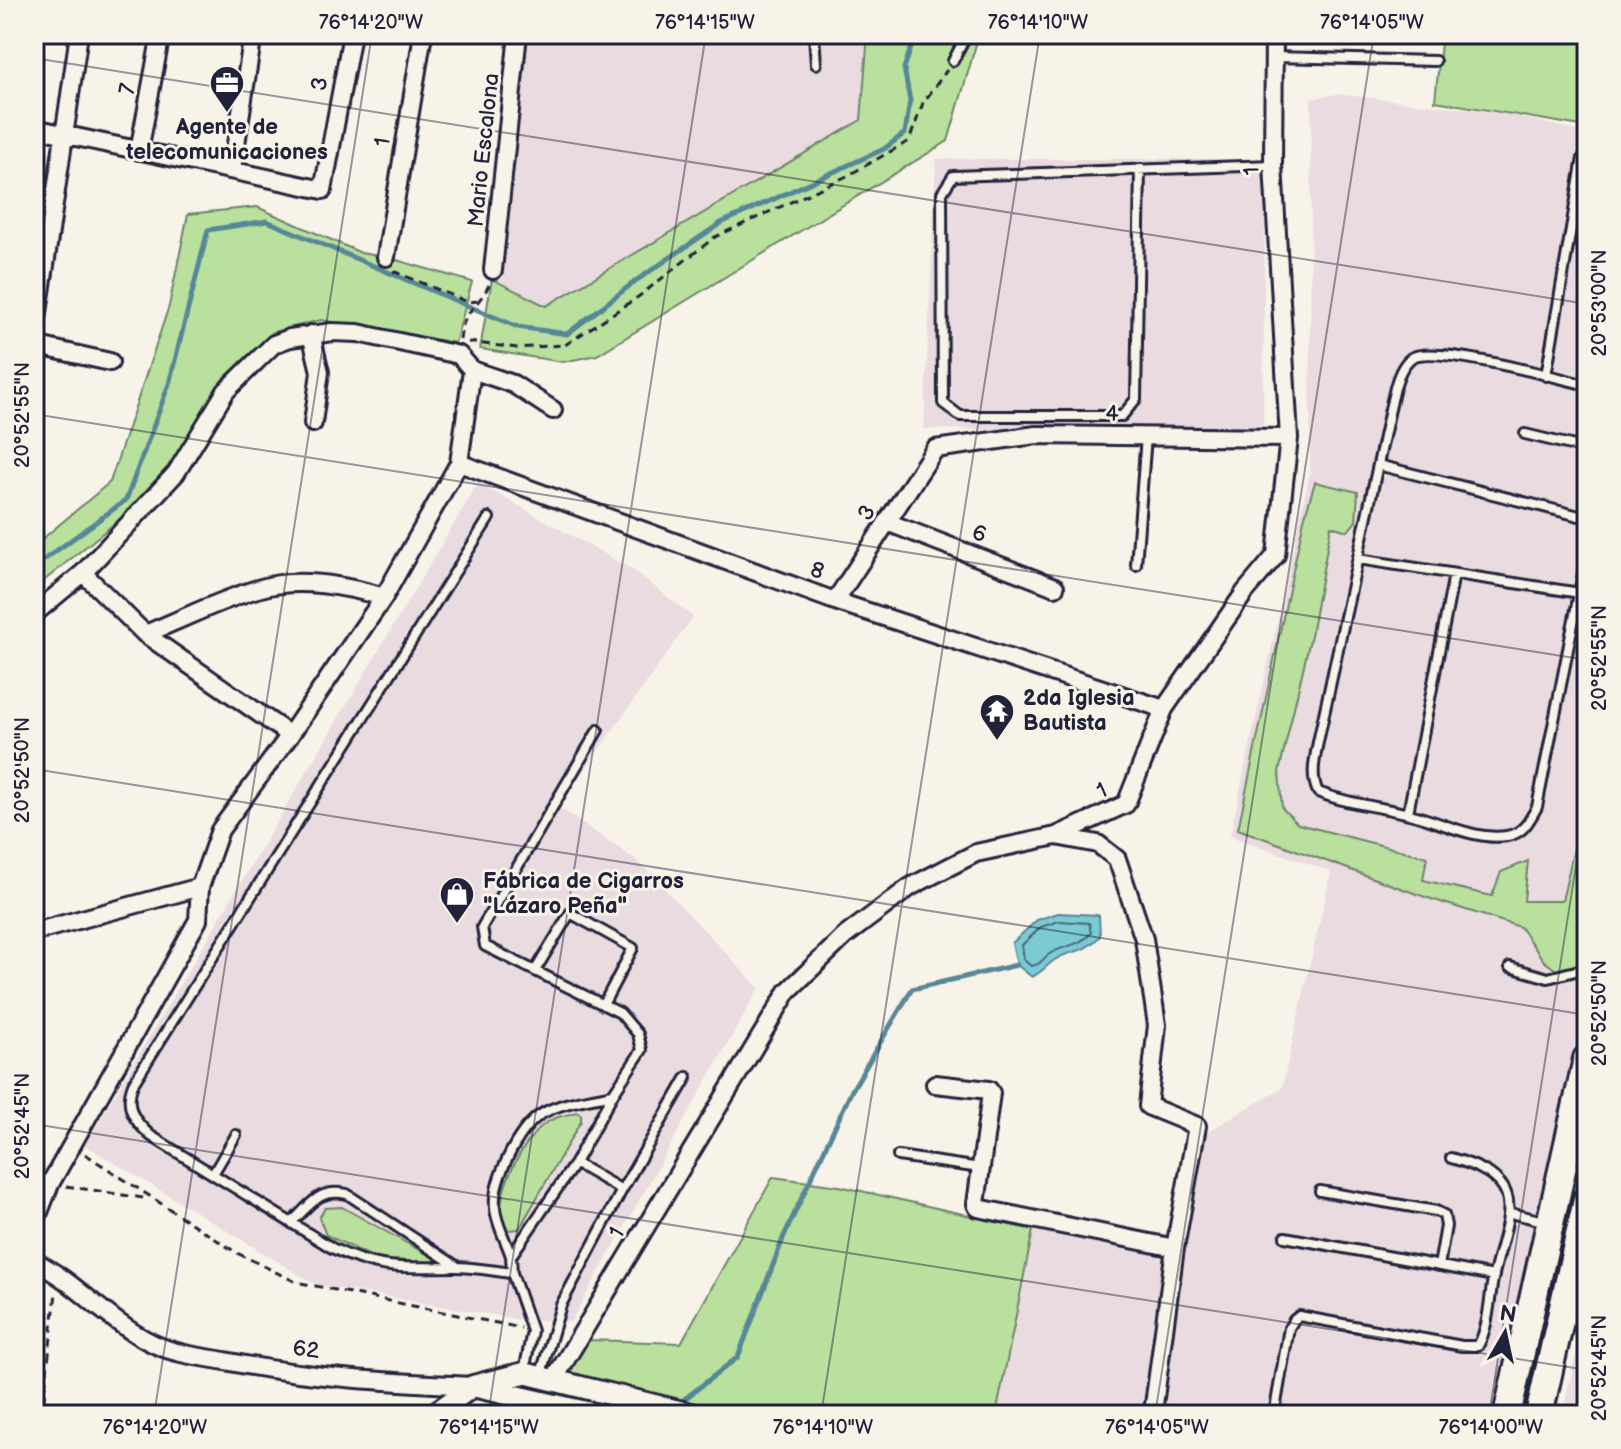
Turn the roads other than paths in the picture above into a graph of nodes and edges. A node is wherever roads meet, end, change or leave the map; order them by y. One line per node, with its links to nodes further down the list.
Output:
1 (79, 34): 15 (street)
2 (161, 34): 16 (street, 7)
3 (253, 34): 20 (street)
4 (352, 34): 20 (street, 3)
5 (423, 34): 22 (street, 1)
6 (518, 34): 23 (street, Mario Escalona)
7 (814, 34): 13 (lane)
8 (967, 34): 11 (lane)
9 (1275, 35): 10 (street, 1)
10 (1274, 57): 12 (lane); 18 (street, 1)
11 (953, 61)
12 (1435, 61)
13 (816, 64)
14 (34, 128): 15 (street)
15 (66, 136): 16 (street); 21 (street)
16 (139, 151): 20 (street)
17 (1583, 158): 28 (lane)
18 (1273, 165): 19 (lane); 34 (street, 1)
19 (1140, 169): 19 (lane)
20 (232, 170)
21 (40, 248): 25 (street)
22 (386, 257)
23 (493, 270)
24 (311, 334): 27 (street); 31 (street); 45 (street)
25 (34, 342): 26 (street)
26 (110, 362)
27 (472, 370): 30 (street); 37 (street)
28 (1546, 376): 29 (lane); 38 (lane)
29 (1587, 385)
30 (553, 410)
31 (313, 423)
32 (1525, 434): 36 (lane)
33 (1146, 436): 34 (street, 4); 35 (street, 4); 44 (lane)
34 (1289, 438): 53 (street, 1)
35 (935, 449): 41 (street, 3)
36 (1587, 449)
37 (459, 463): 49 (street); 50 (street, 8)
38 (1378, 465): 40 (lane); 43 (lane)
39 (489, 518): 73 (lane)
40 (1587, 518)
41 (887, 522): 47 (street, 6); 50 (street, 3)
42 (1587, 553): 48 (lane)
43 (1358, 559): 46 (lane); 56 (lane)
44 (1136, 565)
45 (83, 573): 51 (street); 52 (street)
46 (1454, 574): 48 (lane); 56 (lane)
47 (1055, 587)
48 (1580, 593): 56 (lane)
49 (384, 597): 52 (street); 55 (street)
50 (835, 601): 53 (street, 8)
51 (34, 614)
52 (145, 634): 55 (street)
53 (1164, 709): 57 (street, 1)
54 (598, 730): 62 (lane)
55 (290, 735): 58 (street)
56 (1408, 813)
57 (1056, 836): 82 (street); 89 (street, 1)
58 (200, 887): 59 (street); 80 (street)
59 (34, 932)
60 (1510, 967): 61 (lane)
61 (1587, 968)
62 (535, 971): 63 (lane); 63 (lane)
63 (603, 1005): 67 (lane)
64 (1587, 1059): 79 (highway)
65 (687, 1077): 74 (lane)
66 (935, 1084): 72 (street)
67 (613, 1094): 71 (lane); 83 (lane)
68 (236, 1135): 73 (lane)
69 (898, 1156): 72 (lane)
70 (1451, 1158): 77 (lane)
71 (575, 1163): 74 (lane); 83 (lane)
72 (981, 1169): 82 (street)
73 (213, 1174): 78 (lane)
74 (622, 1190): 89 (lane)
75 (1320, 1191): 85 (lane)
76 (1587, 1200): 97 (highway)
77 (1510, 1213): 79 (lane); 88 (lane)
78 (292, 1222): 86 (lane); 86 (lane)
79 (1550, 1222): 96 (highway)
80 (34, 1225)
81 (1285, 1237): 85 (lane)
82 (1175, 1248): 94 (street)
83 (511, 1256): 87 (lane)
84 (34, 1261): 90 (street, 62)
85 (1439, 1266): 88 (lane)
86 (459, 1267): 87 (lane)
87 (512, 1273): 89 (lane)
88 (1494, 1276): 95 (lane)
89 (539, 1377): 90 (street); 93 (street)
90 (473, 1386): 91 (street); 92 (street, 62)
91 (433, 1415)
92 (599, 1415)
93 (695, 1415)
94 (1150, 1415)
95 (1275, 1415)
96 (1507, 1415)
97 (1539, 1415)

